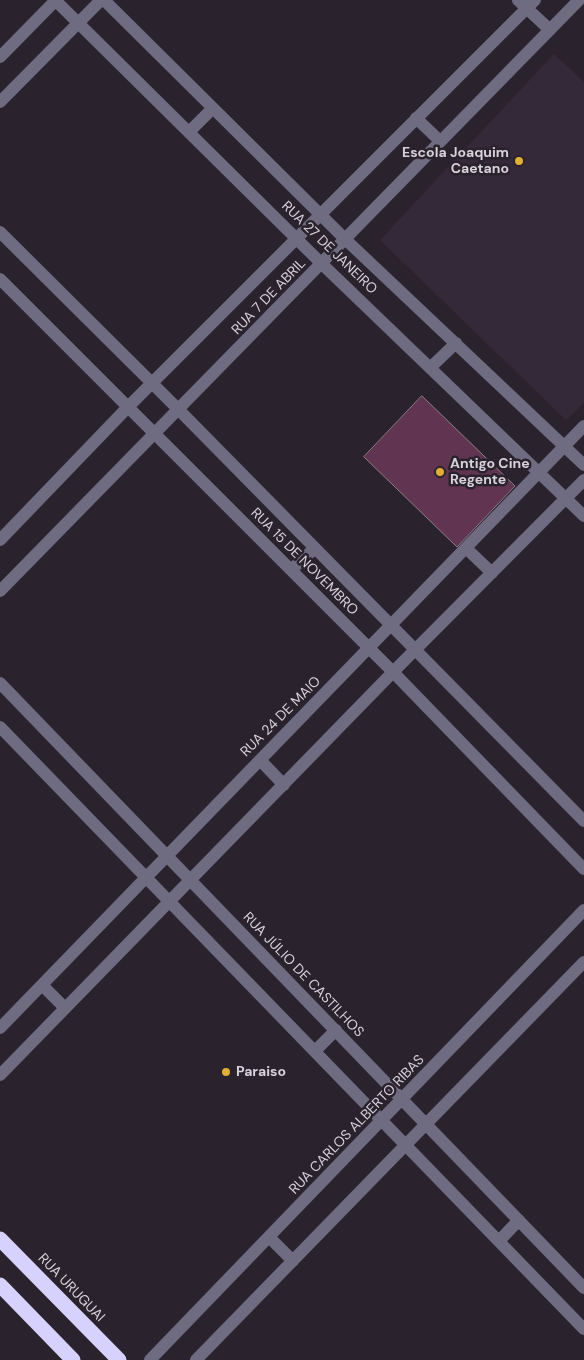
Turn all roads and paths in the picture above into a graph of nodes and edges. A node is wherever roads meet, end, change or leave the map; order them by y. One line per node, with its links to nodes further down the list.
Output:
1 (56, 0): 5 (street, RUA 27 DE JANEIRO); 7 (street)
2 (103, 0): 5 (street); 9 (street, RUA 27 DE JANEIRO)
3 (577, 0): 6 (street, RUA 7 DE ABRIL)
4 (526, 3): 6 (street); 10 (street, RUA 7 DE ABRIL)
5 (78, 23): 8 (street); 11 (street, RUA 27 DE JANEIRO)
6 (550, 30): 12 (street, RUA 7 DE ABRIL)
7 (0, 57)
8 (0, 102)
9 (213, 108): 11 (street); 13 (street, RUA 27 DE JANEIRO)
10 (416, 118): 12 (street); 13 (street, RUA 7 DE ABRIL)
11 (189, 132): 15 (street, RUA 27 DE JANEIRO)
12 (440, 141): 16 (street, RUA 7 DE ABRIL)
13 (320, 214): 15 (street, RUA 7 DE ABRIL); 16 (street, RUA 27 DE JANEIRO)
14 (0, 232): 21 (street, RUA 15 DE NOVEMBRO)
15 (297, 238): 17 (street, RUA 27 DE JANEIRO); 21 (street, RUA 7 DE ABRIL)
16 (344, 239): 17 (street, RUA 7 DE ABRIL); 19 (street, RUA 27 DE JANEIRO)
17 (322, 264): 20 (street, RUA 27 DE JANEIRO); 23 (street, RUA 7 DE ABRIL)
18 (0, 279): 22 (street, RUA 15 DE NOVEMBRO)
19 (456, 343): 20 (street); 26 (street, RUA 27 DE JANEIRO)
20 (431, 367): 28 (street, RUA 27 DE JANEIRO)
21 (152, 383): 22 (street, RUA 7 DE ABRIL); 23 (street, RUA 15 DE NOVEMBRO)
22 (128, 407): 25 (street, RUA 15 DE NOVEMBRO); 32 (street, RUA 7 DE ABRIL)
23 (179, 410): 25 (street, RUA 7 DE ABRIL); 33 (street, RUA 15 DE NOVEMBRO)
24 (584, 426): 26 (street, RUA 24 DE MAIO)
25 (155, 434): 35 (street, RUA 15 DE NOVEMBRO); 37 (street, RUA 7 DE ABRIL)
26 (565, 446): 27 (street, RUA 27 DE JANEIRO); 28 (street, RUA 24 DE MAIO)
27 (584, 465)
28 (541, 472): 30 (street, RUA 27 DE JANEIRO); 34 (street, RUA 24 DE MAIO)
29 (584, 480): 30 (street)
30 (567, 498): 31 (street, RUA 27 DE JANEIRO); 36 (street)
31 (584, 516)
32 (0, 540)
33 (315, 548): 35 (street); 38 (street, RUA 15 DE NOVEMBRO)
34 (467, 549): 36 (street); 38 (street, RUA 24 DE MAIO)
35 (291, 570): 39 (street, RUA 15 DE NOVEMBRO)
36 (492, 573): 40 (street)
37 (0, 591)
38 (392, 626): 39 (street, RUA 24 DE MAIO); 40 (street, RUA 15 DE NOVEMBRO)
39 (370, 649): 41 (street, RUA 15 DE NOVEMBRO); 44 (street, RUA 24 DE MAIO)
40 (415, 651): 41 (street); 46 (street, RUA 15 DE NOVEMBRO)
41 (393, 672): 45 (street); 48 (street, RUA 15 DE NOVEMBRO)
42 (0, 683): 47 (street, RUA JÚLIO DE CASTILHOS)
43 (0, 728): 49 (street)
44 (260, 760): 45 (street); 47 (street, RUA 24 DE MAIO)
45 (284, 785): 50 (street)
46 (584, 821)
47 (166, 856): 49 (street, RUA 24 DE MAIO); 50 (street, RUA JÚLIO DE CASTILHOS)
48 (584, 869)
49 (146, 877): 51 (street); 54 (street, RUA 24 DE MAIO)
50 (190, 881): 51 (street); 57 (street, RUA JÚLIO DE CASTILHOS)
51 (170, 902): 55 (street); 58 (street)
52 (584, 910): 60 (street, RUA CARLOS ALBERTO RIBAS)
53 (584, 962): 62 (street)
54 (42, 985): 55 (street); 56 (street, RUA 24 DE MAIO)
55 (65, 1008): 59 (street)
56 (0, 1028)
57 (336, 1030): 58 (street); 60 (street, RUA JÚLIO DE CASTILHOS)
58 (316, 1050): 61 (street)
59 (0, 1075)
60 (403, 1099): 61 (street, RUA CARLOS ALBERTO RIBAS); 62 (street, RUA JÚLIO DE CASTILHOS)
61 (382, 1120): 63 (street); 65 (street, RUA CARLOS ALBERTO RIBAS)
62 (427, 1124): 63 (street); 64 (street, RUA JÚLIO DE CASTILHOS)
63 (406, 1145): 67 (street); 68 (street)
64 (519, 1220): 67 (street); 70 (street, RUA JÚLIO DE CASTILHOS)
65 (269, 1237): 68 (street); 74 (street, RUA CARLOS ALBERTO RIBAS)
66 (0, 1238): 73 (highway, RUA URUGUAI)
67 (499, 1241): 71 (street)
68 (293, 1261): 75 (street)
69 (0, 1286): 72 (highway)
70 (584, 1288)
71 (584, 1329)
72 (73, 1360)
73 (119, 1360)
74 (150, 1360)
75 (196, 1360)

